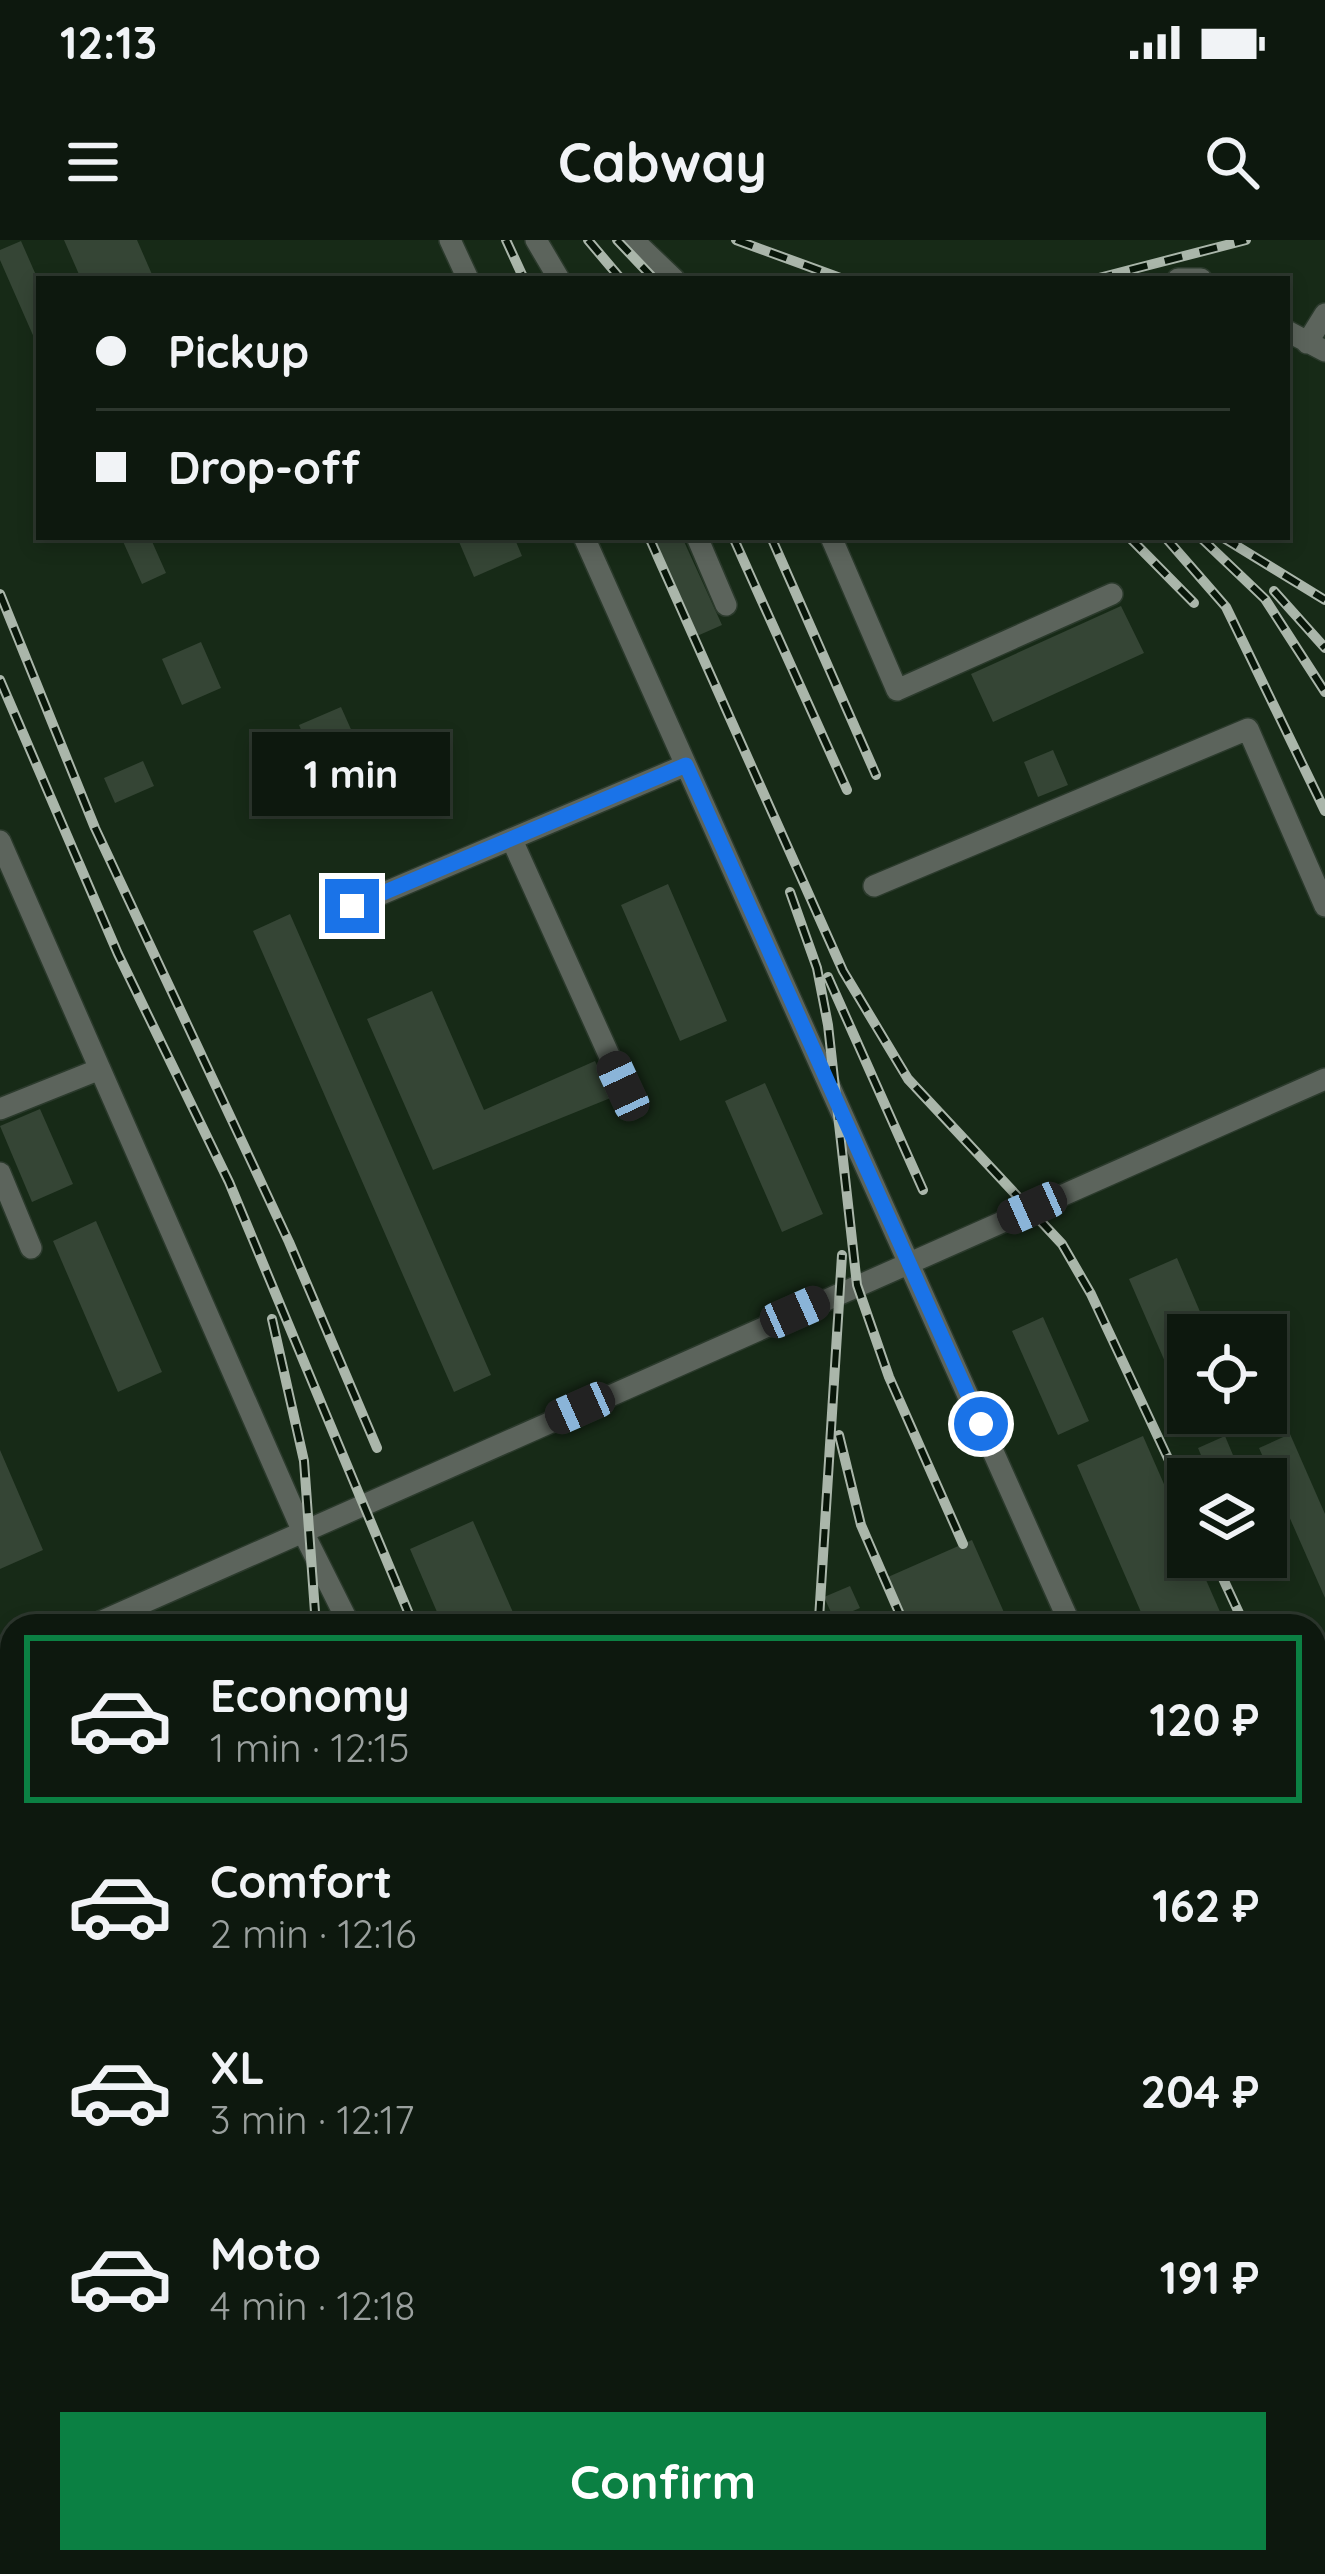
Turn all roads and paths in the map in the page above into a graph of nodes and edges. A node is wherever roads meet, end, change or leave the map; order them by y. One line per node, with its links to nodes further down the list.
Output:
1 (450, 240): 4 (lane)
2 (536, 240): 5 (lane)
3 (633, 240): 6 (lane)
4 (467, 276)
5 (557, 276)
6 (671, 276)
7 (1325, 314): 8 (lane)
8 (1306, 342)
9 (585, 540): 14 (lane)
10 (698, 540): 13 (lane)
11 (832, 540): 12 (lane)
12 (1112, 594)
13 (726, 605)
14 (686, 765): 15 (lane); 26 (lane)
15 (512, 840): 18 (lane); 22 (lane)
16 (0, 841): 20 (lane)
17 (874, 886): 19 (lane)
18 (352, 906)
19 (1325, 906)
20 (100, 1069): 23 (lane); 27 (lane)
21 (1325, 1079): 26 (lane)
22 (623, 1086)
23 (0, 1108)
24 (0, 1173): 25 (lane)
25 (31, 1247)
26 (909, 1262): 27 (lane); 30 (lane)
27 (303, 1532): 28 (lane); 29 (lane)
28 (119, 1614)
29 (344, 1614)
30 (1066, 1614)

